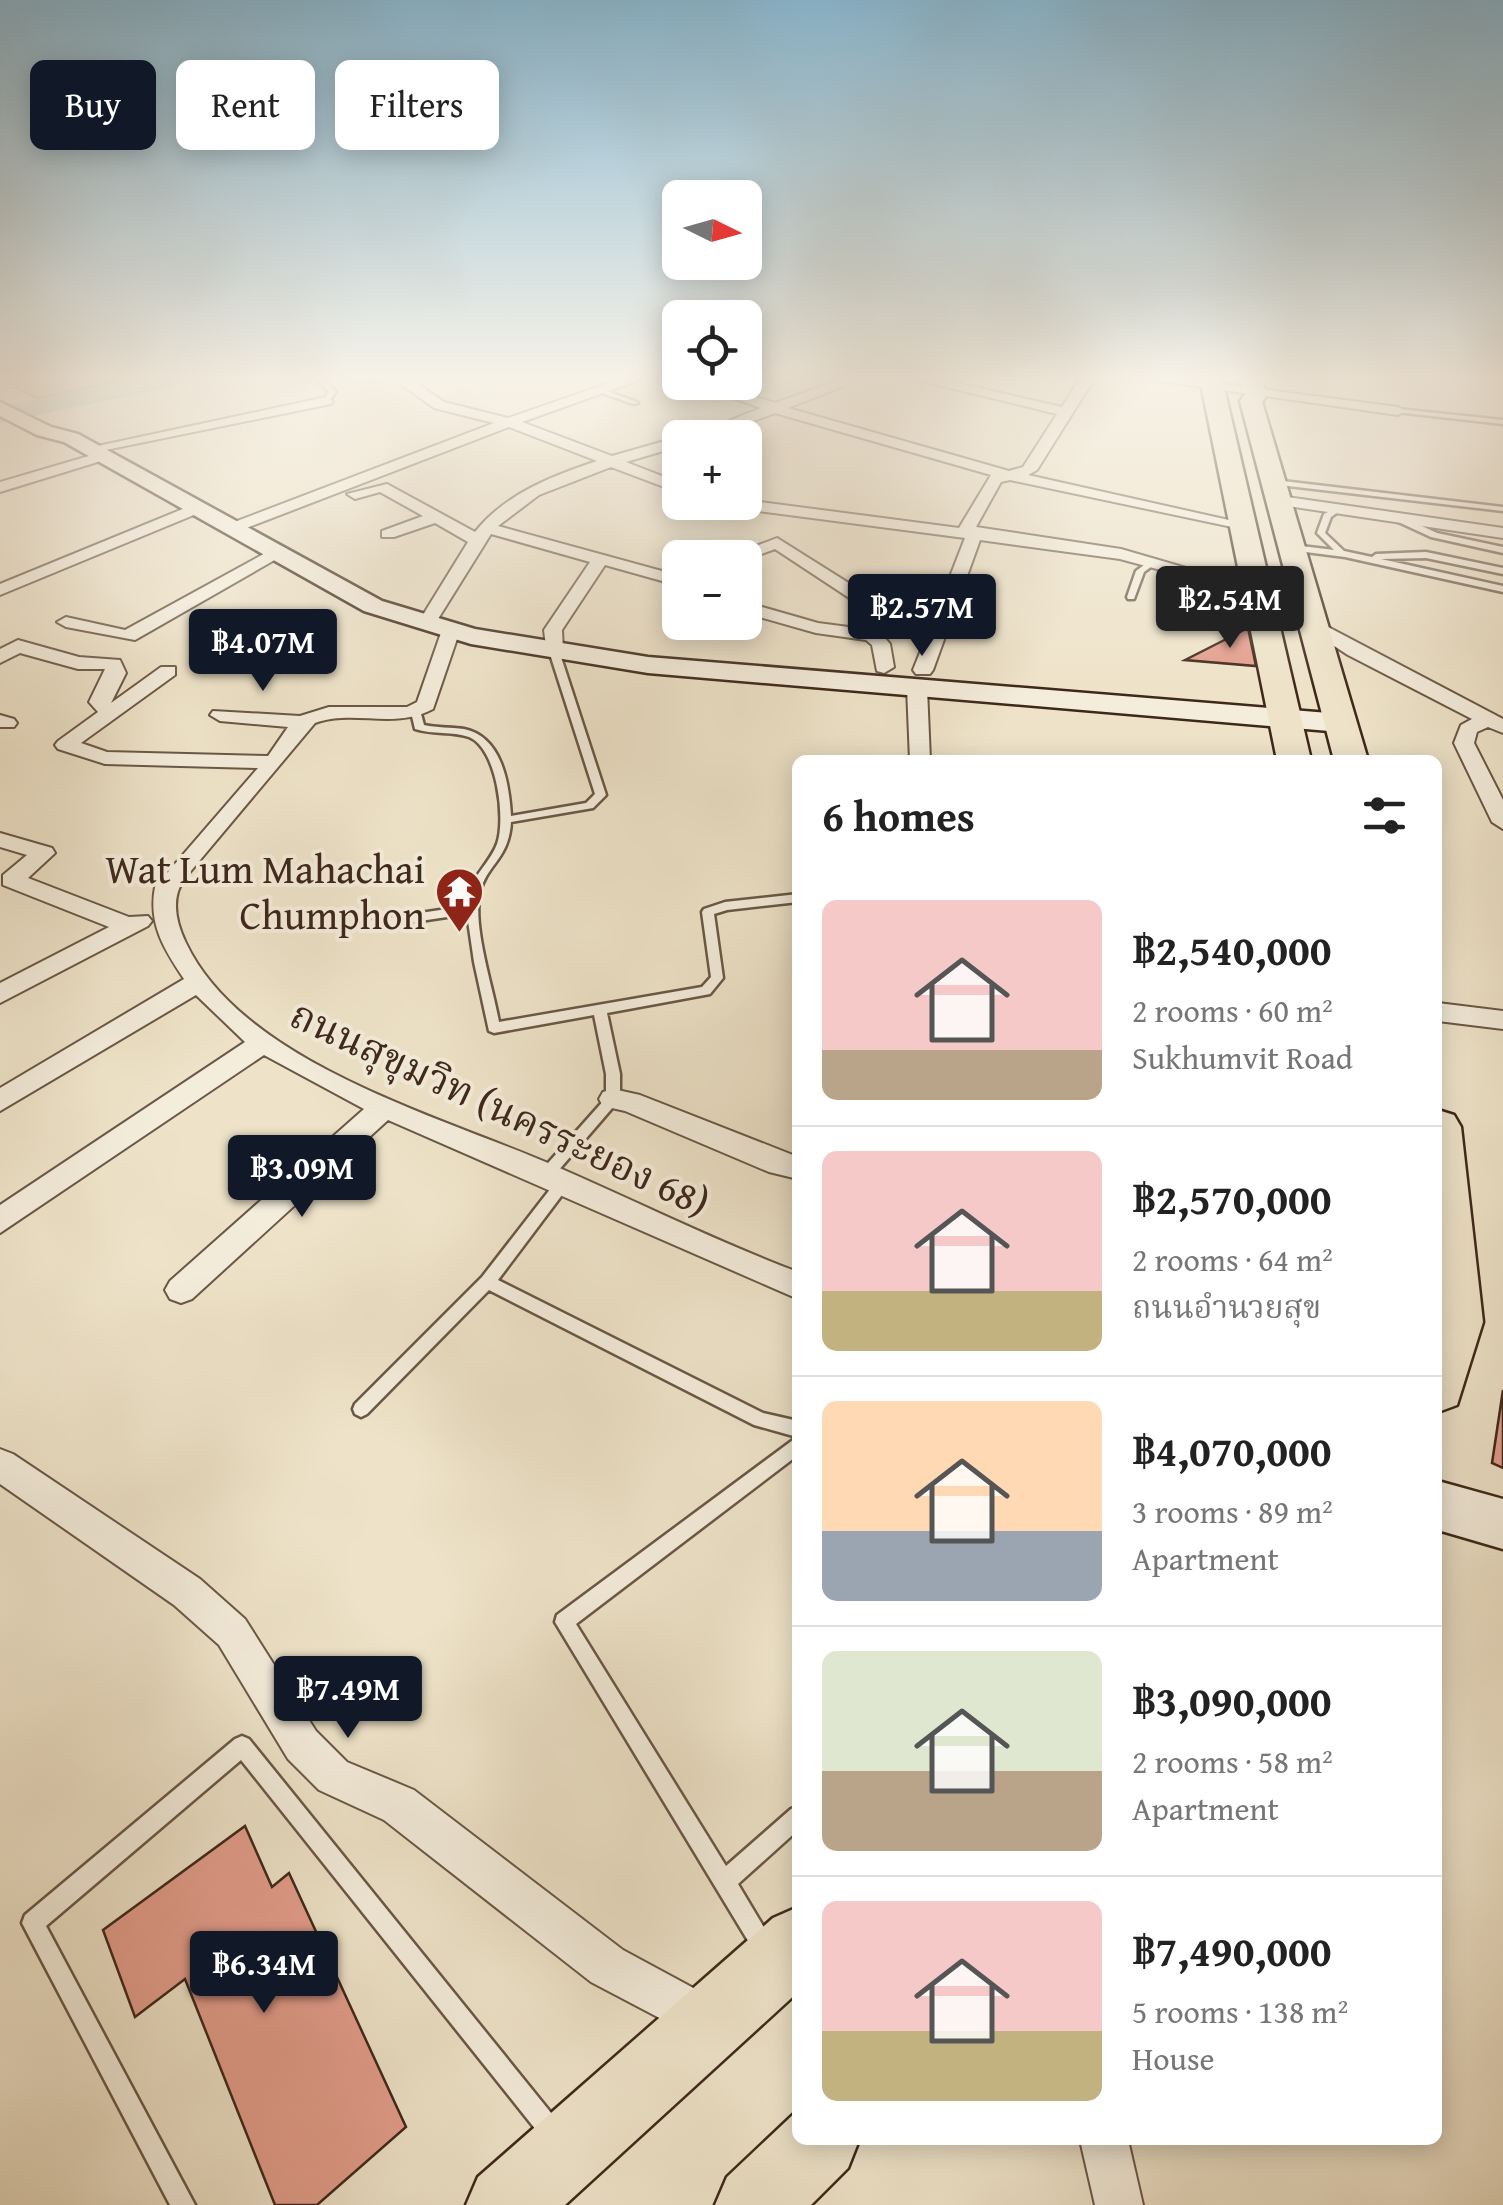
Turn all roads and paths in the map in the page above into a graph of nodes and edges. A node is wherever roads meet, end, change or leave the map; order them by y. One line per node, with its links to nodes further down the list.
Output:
1 (147, 482): 13 (street)
2 (353, 482): 8 (street)
3 (565, 482): 23 (street)
4 (994, 482): 24 (street)
5 (1042, 482): 19 (street)
6 (1234, 482): 10 (main road)
7 (1274, 482): 9 (main road)
8 (340, 487): 17 (street); 20 (street)
9 (1277, 492): 10 (main road); 12 (lane); 14 (street); 27 (main road)
10 (1238, 498): 19 (main road)
11 (762, 508): 15 (street)
12 (1503, 509)
13 (196, 510): 20 (street); 38 (street)
14 (1338, 510): 16 (street); 30 (lane)
15 (784, 512): 24 (street); 25 (street)
16 (1393, 516): 18 (street); 28 (lane)
17 (433, 518): 22 (street); 23 (street)
18 (1459, 526): 21 (street); 36 (lane)
19 (1245, 528): 39 (main road)
20 (230, 529): 29 (street)
21 (1503, 533)
22 (388, 534)
23 (484, 534): 31 (street); 45 (street)
24 (974, 536): 33 (street); 42 (street)
25 (777, 543): 26 (street); 42 (street)
26 (762, 548)
27 (1293, 548): 30 (lane); 44 (main road)
28 (1503, 550)
29 (278, 554): 43 (street); 45 (street)
30 (1344, 554): 32 (lane)
31 (602, 557): 35 (street); 46 (street)
32 (1366, 559): 34 (lane); 36 (lane)
33 (1155, 561): 39 (street); 40 (lane)
34 (1503, 570)
35 (662, 574)
36 (1436, 574): 37 (lane)
37 (1503, 589)
38 (0, 590)
39 (1256, 592): 51 (main road)
40 (1131, 597)
41 (762, 613): 48 (street)
42 (945, 617): 50 (street)
43 (66, 622)
44 (1311, 623): 54 (main road); 57 (street)
45 (439, 626): 46 (street); 53 (street)
46 (554, 651): 48 (street); 50 (street); 62 (lane)
47 (3, 652): 52 (street)
48 (884, 667): 50 (street)
49 (168, 672): 52 (street)
50 (920, 679): 51 (street); 58 (street)
51 (1281, 708): 54 (street); 59 (main road)
52 (109, 712): 61 (street)
53 (416, 712): 56 (street); 62 (lane)
54 (1338, 713): 60 (main road)
55 (220, 715): 56 (street)
56 (302, 722): 61 (street)
57 (1495, 723): 63 (street)
58 (920, 755)
59 (1293, 755)
60 (1349, 755)
61 (274, 762): 66 (street)
62 (506, 820): 67 (lane)
63 (1503, 822)
64 (0, 840): 68 (street)
65 (792, 899): 72 (lane)
66 (162, 909): 68 (street); 70 (street, ถนนสุขุมวิท (นครระยอง 68))
67 (472, 909): 69 (lane); 72 (lane)
68 (129, 926): 71 (street)
69 (360, 926)
70 (200, 980): 75 (street, ถนนสุขุมวิท (นครระยอง 68)); 77 (street)
71 (0, 994)
72 (600, 1011): 76 (lane)
73 (1442, 1012): 74 (street)
74 (1503, 1020)
75 (263, 1043): 78 (street, ถนนสุขุมวิท (นครระยอง 68)); 82 (street)
76 (613, 1099): 79 (street); 81 (lane)
77 (0, 1101)
78 (384, 1106): 81 (street, ถนนสุขุมวิท (นครระยอง 68)); 85 (street)
79 (792, 1167)
80 (1442, 1168): 86 (main road)
81 (555, 1179): 83 (lane); 84 (street, ถนนสุขุมวิท (นครระยอง 68))
82 (0, 1221)
83 (487, 1282): 87 (lane); 88 (lane)
84 (792, 1284)
85 (182, 1290)
86 (1442, 1374)
87 (361, 1409)
88 (792, 1428)
89 (792, 1449): 94 (lane)
90 (1, 1465): 96 (street)
91 (1442, 1507): 92 (street)
92 (1503, 1524)
93 (792, 1821): 94 (lane)
94 (724, 1882): 95 (lane)
95 (786, 1953): 96 (main road)
96 (708, 2021): 99 (main road)
97 (815, 2145): 102 (main road)
98 (1105, 2145): 103 (street)
99 (567, 2151): 100 (lane); 101 (main road)
100 (183, 2205)
101 (506, 2205)
102 (755, 2205)
103 (1119, 2205)

